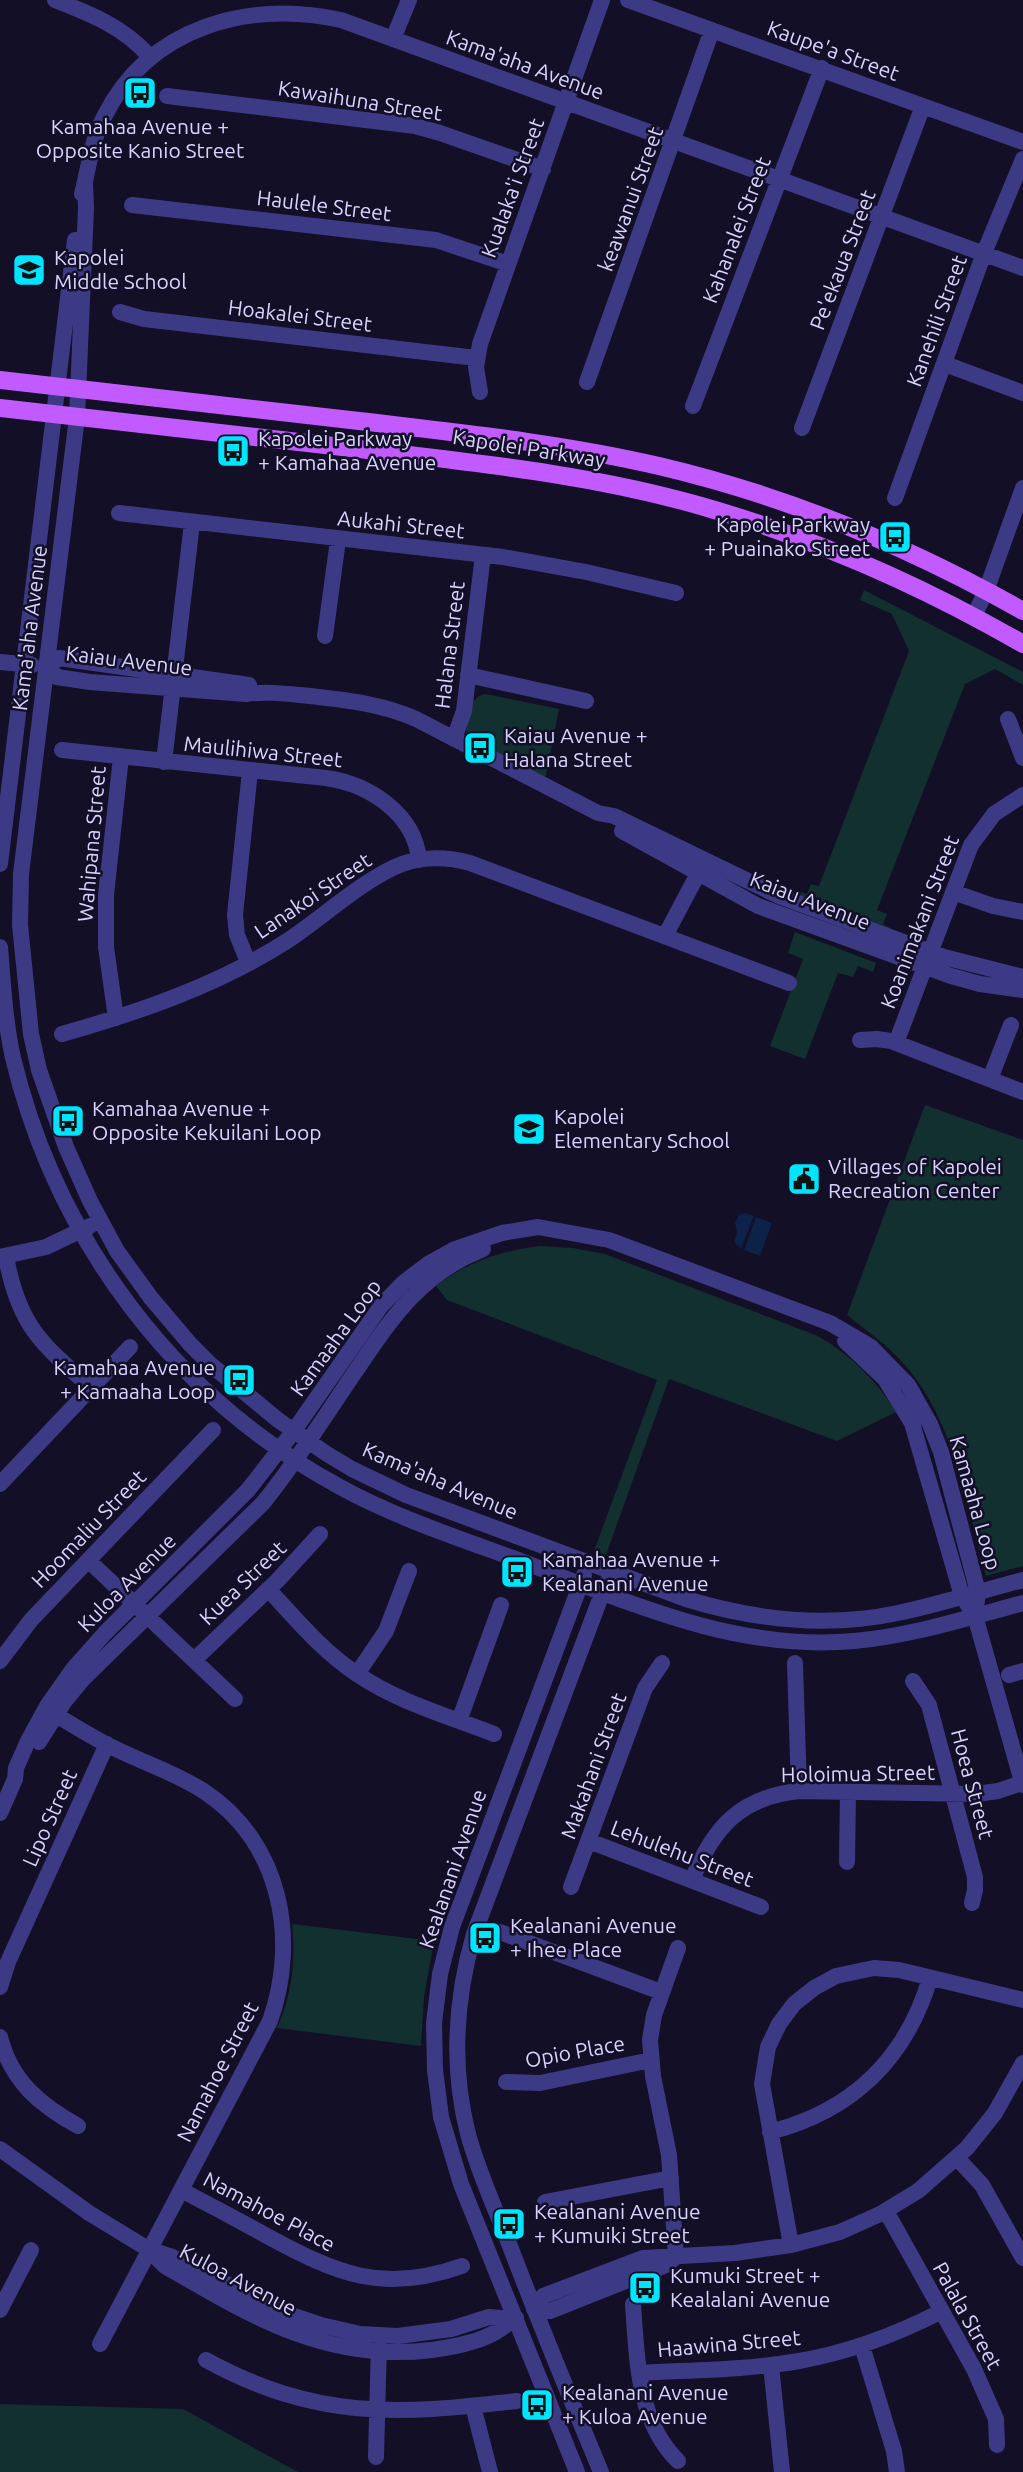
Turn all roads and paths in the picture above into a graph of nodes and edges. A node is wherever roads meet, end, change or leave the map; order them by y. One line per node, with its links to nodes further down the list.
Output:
1 (55, 0): 7 (street)
2 (409, 0): 6 (street)
3 (602, 0): 10 (street, Kualaka'i Street)
4 (628, 0): 5 (street, Kaupe'a Street)
5 (712, 30): 8 (street, Kaupe'a Street); 12 (street, keawanui Street)
6 (393, 39): 7 (street, Kama'aha Avenue); 10 (street, Kama'aha Avenue)
7 (150, 57): 17 (street, Kama'aha Avenue)
8 (822, 68): 11 (street, Kaupe'a Street); 16 (street, Kahanalei Street)
9 (167, 96): 15 (street, Kawaihuna Street)
10 (567, 102): 12 (street, Kama'aha Avenue); 15 (street, Kualaka'i Street)
11 (923, 106): 13 (street, Kaupe'a Street); 19 (street, Pe'ekaua Street)
12 (674, 141): 16 (street, Kama'aha Avenue); 27 (street, keawanui Street)
13 (1023, 142)
14 (1023, 159): 20 (street, Kanehili Street)
15 (542, 169): 21 (street, Kualaka'i Street)
16 (779, 179): 19 (street, Kama'aha Avenue); 32 (street, Kahanalei Street)
17 (85, 183): 28 (street, Kama'aha Avenue); 29 (street, Kama'aha Avenue)
18 (132, 205): 21 (street, Haulele Street)
19 (883, 217): 20 (street, Kama'aha Avenue); 36 (street, Pe'ekaua Street)
20 (984, 253): 22 (street, Kama'aha Avenue); 25 (street, Kanehili Street)
21 (508, 264): 24 (street, Kualaka'i Street)
22 (1023, 268)
23 (120, 312): 24 (street, Hoakalei Street)
24 (476, 358): 30 (street, Kualaka'i Street)
25 (944, 364): 31 (street); 38 (street, Kanehili Street)
26 (0, 380): 28 (main road, Kapolei Parkway)
27 (587, 382)
28 (58, 387): 29 (main road, Kapolei Parkway); 34 (street, Kama'aha Avenue)
29 (79, 389): 35 (street, Kama'aha Avenue); 43 (main road, Kapolei Parkway)
30 (480, 392)
31 (1023, 393)
32 (693, 406)
33 (0, 408): 34 (main road, Kapolei Parkway)
34 (55, 414): 35 (main road, Kapolei Parkway); 50 (street, Kama'aha Avenue)
35 (77, 417): 46 (main road, Kapolei Parkway); 51 (street, Kama'aha Avenue)
36 (802, 428)
37 (1023, 488): 43 (street)
38 (895, 498)
39 (119, 513): 40 (street, Aukahi Street)
40 (192, 523): 41 (street, Aukahi Street); 53 (street)
41 (338, 540): 42 (street, Aukahi Street); 47 (street)
42 (483, 555): 44 (street, Aukahi Street); 52 (street, Halana Street)
43 (986, 591): 45 (main road, Kapolei Parkway); 46 (street)
44 (676, 593)
45 (1023, 611)
46 (974, 616): 48 (main road, Kapolei Parkway)
47 (325, 636)
48 (1023, 644)
49 (0, 662): 50 (street, Kaiau Avenue)
50 (25, 664): 51 (street, Kaiau Avenue); 64 (street, Kama'aha Avenue)
51 (47, 667): 53 (street, Kaiau Avenue); 82 (street, Kama'aha Avenue)
52 (468, 675): 54 (street); 56 (street, Halana Street)
53 (174, 681): 56 (street, Kaiau Avenue); 60 (street)
54 (586, 701)
55 (1008, 719): 59 (street)
56 (454, 740): 65 (street, Kaiau Avenue)
57 (62, 750): 58 (street, Maulihiwa Street)
58 (121, 757): 60 (street, Maulihiwa Street); 75 (street, Wahipana Street)
59 (1023, 758)
60 (164, 762): 61 (street, Maulihiwa Street)
61 (250, 771): 63 (street, Maulihiwa Street); 71 (street)
62 (1023, 795): 66 (street, Koanimakani Street)
63 (419, 860): 68 (street, Lanakoi Street); 71 (street, Lanakoi Street)
64 (0, 864)
65 (701, 867): 68 (street); 70 (street, Kaiau Avenue)
66 (953, 892): 67 (street); 70 (street, Koanimakani Street)
67 (1023, 912)
68 (665, 936): 73 (street, Lanakoi Street)
69 (0, 947): 83 (street, Kama'aha Avenue)
70 (928, 960): 72 (street, Kaiau Avenue); 74 (street, Kaiau Avenue); 79 (street, Koanimakani Street)
71 (248, 962): 75 (street, Lanakoi Street)
72 (1023, 977)
73 (789, 983)
74 (1023, 990)
75 (116, 1018): 77 (street, Lanakoi Street)
76 (1011, 1025): 80 (street)
77 (62, 1034)
78 (860, 1040): 79 (street)
79 (896, 1043): 80 (street)
80 (990, 1079): 81 (street)
81 (1023, 1092)
82 (100, 1221): 83 (street); 88 (street, Kama'aha Avenue)
83 (80, 1232): 84 (street); 89 (street, Kama'aha Avenue)
84 (3, 1256): 86 (street)
85 (130, 1348): 86 (street)
86 (92, 1388): 91 (street)
87 (213, 1430): 93 (street, Hoomaliu Street)
88 (300, 1437): 89 (street, Kuloa Avenue); 90 (street, Kuloa Avenue); 94 (street, Kama'aha Avenue); 101 (street, Kamaaha Loop)
89 (280, 1450): 90 (street, Kama'aha Avenue); 103 (street, Kuloa Avenue)
90 (295, 1460): 98 (street, Kama'aha Avenue); 106 (street, Kuloa Avenue)
91 (0, 1484)
92 (320, 1534): 99 (street, Kuea Street)
93 (89, 1561): 103 (street); 108 (street, Hoomaliu Street)
94 (588, 1563): 96 (street, Kama'aha Avenue); 98 (street, Kealanani Avenue)
95 (409, 1571): 111 (street)
96 (610, 1571): 100 (street, Kealanani Avenue); 101 (street, Kama'aha Avenue)
97 (1023, 1580): 101 (street, Kama'aha Avenue)
98 (581, 1584): 100 (street, Kama'aha Avenue); 157 (street, Kealanani Avenue)
99 (268, 1589): 107 (street, Kuea Street); 111 (street)
100 (603, 1592): 105 (street, Kama'aha Avenue); 155 (street, Kealanani Avenue)
101 (970, 1594): 105 (street, Kamaaha Loop)
102 (1023, 1603): 105 (street, Kama'aha Avenue)
103 (135, 1604): 106 (street); 114 (street, Kuloa Avenue)
104 (501, 1605): 115 (street)
105 (975, 1616): 118 (street)
106 (149, 1617): 107 (street); 114 (street, Kuloa Avenue)
107 (194, 1660): 113 (street)
108 (0, 1661)
109 (662, 1663): 123 (street, Makahani Street)
110 (795, 1663): 119 (street)
111 (357, 1674): 115 (street)
112 (913, 1681): 121 (street, Hoea Street)
113 (236, 1699)
114 (51, 1711): 117 (street, Namahoe Street); 122 (street, Kuloa Avenue)
115 (459, 1721): 116 (street)
116 (494, 1734)
117 (107, 1744): 132 (street, Lipo Street); 144 (street, Namahoe Street)
118 (1023, 1784): 121 (street, Holoimua Street)
119 (799, 1791): 120 (street, Holoimua Street); 125 (street, Holoimua Street)
120 (848, 1792): 121 (street, Holoimua Street); 124 (street)
121 (953, 1793): 127 (street, Hoea Street)
122 (0, 1812)
123 (589, 1841): 125 (street, Lehulehu Street); 126 (street, Makahani Street)
124 (847, 1862)
125 (692, 1880): 128 (street, Lehulehu Street)
126 (571, 1887)
127 (972, 1903)
128 (761, 1907)
129 (500, 1932): 133 (street)
130 (678, 1948): 133 (street)
131 (930, 1978): 134 (street); 140 (street); 140 (street)
132 (0, 1987)
133 (661, 1992): 136 (street)
134 (1023, 2000)
135 (0, 2037): 139 (street)
136 (651, 2060): 138 (street, Opio Place); 143 (street)
137 (1023, 2063): 142 (street, Kuloa Avenue)
138 (506, 2082)
139 (78, 2126)
140 (770, 2132): 147 (street)
141 (1, 2151): 149 (street, Kuloa Avenue)
142 (957, 2158): 146 (street, Kuloa Avenue); 148 (street)
143 (671, 2178): 145 (street); 151 (street)
144 (181, 2190): 149 (street, Namahoe Street); 152 (street, Namahoe Place)
145 (545, 2202)
146 (886, 2211): 147 (street, Kuloa Avenue); 156 (street, Palala Street)
147 (791, 2245): 151 (street, Kuloa Avenue)
148 (1021, 2248)
149 (148, 2249): 158 (street, Namahoe Street); 159 (street, Kuloa Avenue)
150 (32, 2250): 154 (street)
151 (676, 2257): 155 (street, Kuloa Avenue)
152 (462, 2266)
153 (634, 2304): 163 (street)
154 (1, 2308)
155 (534, 2309): 157 (street, Kuloa Avenue); 172 (street, Kealanani Avenue)
156 (940, 2312): 160 (street, Haawina Street); 167 (street, Palala Street)
157 (514, 2319): 159 (street, Kuloa Avenue); 171 (street, Kealanani Avenue)
158 (100, 2344)
159 (379, 2344): 166 (street)
160 (862, 2346): 162 (street, Haawina Street); 174 (street)
161 (206, 2360): 166 (street)
162 (771, 2365): 163 (street, Haawina Street); 173 (street)
163 (639, 2373): 169 (street)
164 (517, 2401): 165 (street)
165 (472, 2406): 166 (street); 170 (street)
166 (377, 2410): 168 (street)
167 (997, 2445)
168 (376, 2457)
169 (678, 2462)
170 (490, 2472)
171 (577, 2472)
172 (601, 2472)
173 (782, 2472)
174 (897, 2472)

